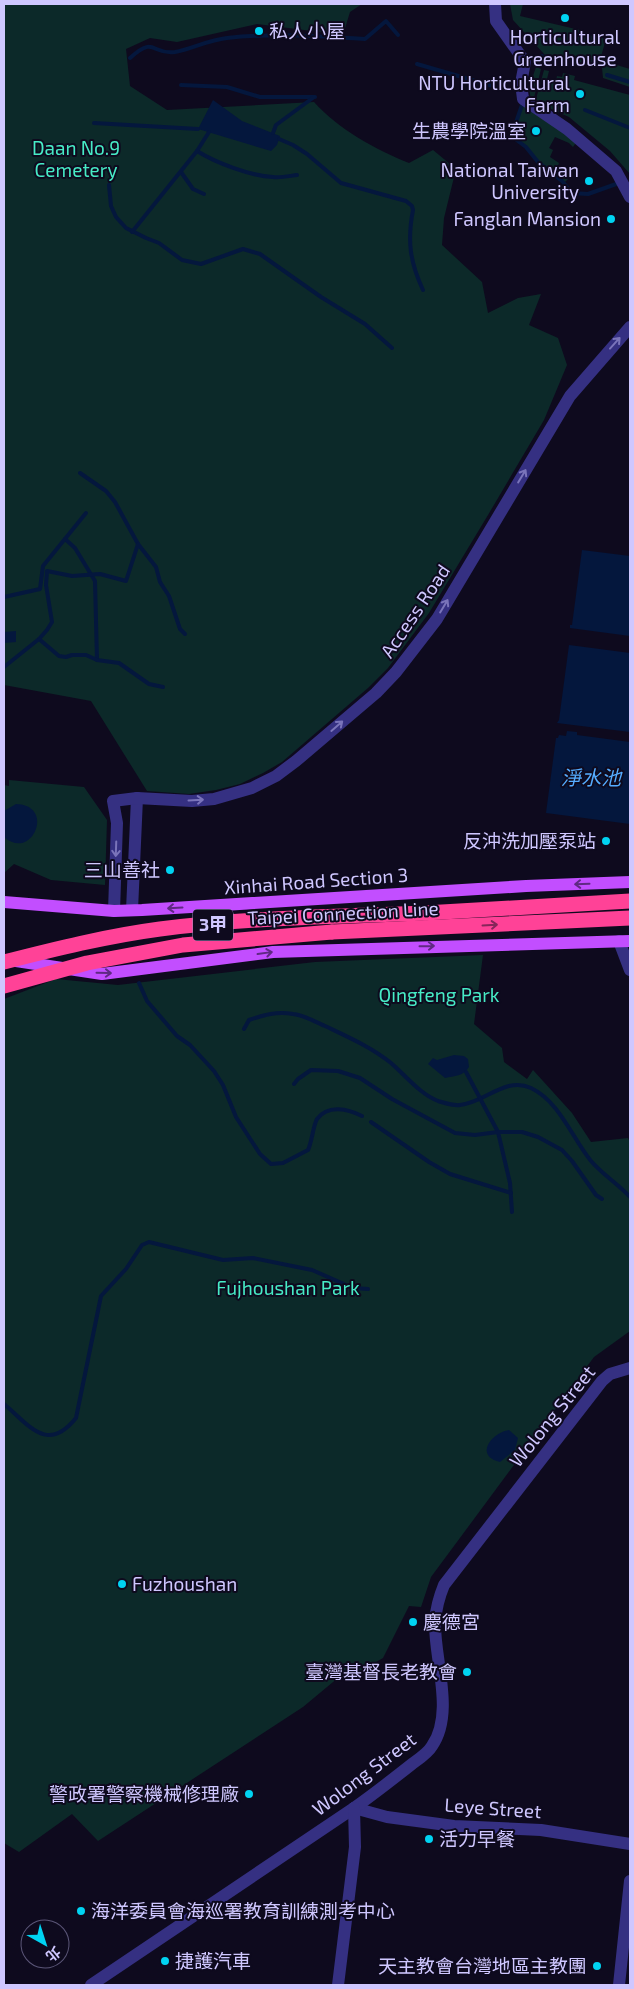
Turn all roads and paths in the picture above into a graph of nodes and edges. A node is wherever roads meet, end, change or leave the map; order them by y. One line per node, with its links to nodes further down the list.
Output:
1 (495, 4): 2 (street)
2 (630, 197)
3 (630, 327): 4 (street, Access Road, one-way to 3)
4 (137, 798): 8 (street); 9 (street, Access Road, one-way to 9)
5 (630, 882): 8 (main road, Xinhai Road Section 3, one-way to 8)
6 (630, 901): 12 (highway, Taipei Connection Line / 3甲, bridge)
7 (4, 902): 9 (main road, Xinhai Road Section 3)
8 (132, 910): 9 (main road, Xinhai Road Section 3)
9 (114, 911)
10 (630, 918): 14 (highway, Taipei Connection Line / 3甲, one-way to 10, bridge)
11 (625, 941): 12 (main road, one-way to 11); 13 (street)
12 (4, 960)
13 (630, 970)
14 (4, 986)
15 (630, 1368): 16 (street, Wolong Street)
16 (354, 1808): 17 (street, Leye Street); 19 (street, Wolong Street); 20 (street)
17 (630, 1844)
18 (630, 1881): 21 (street)
19 (91, 1985)
20 (338, 1985)
21 (619, 1985)

